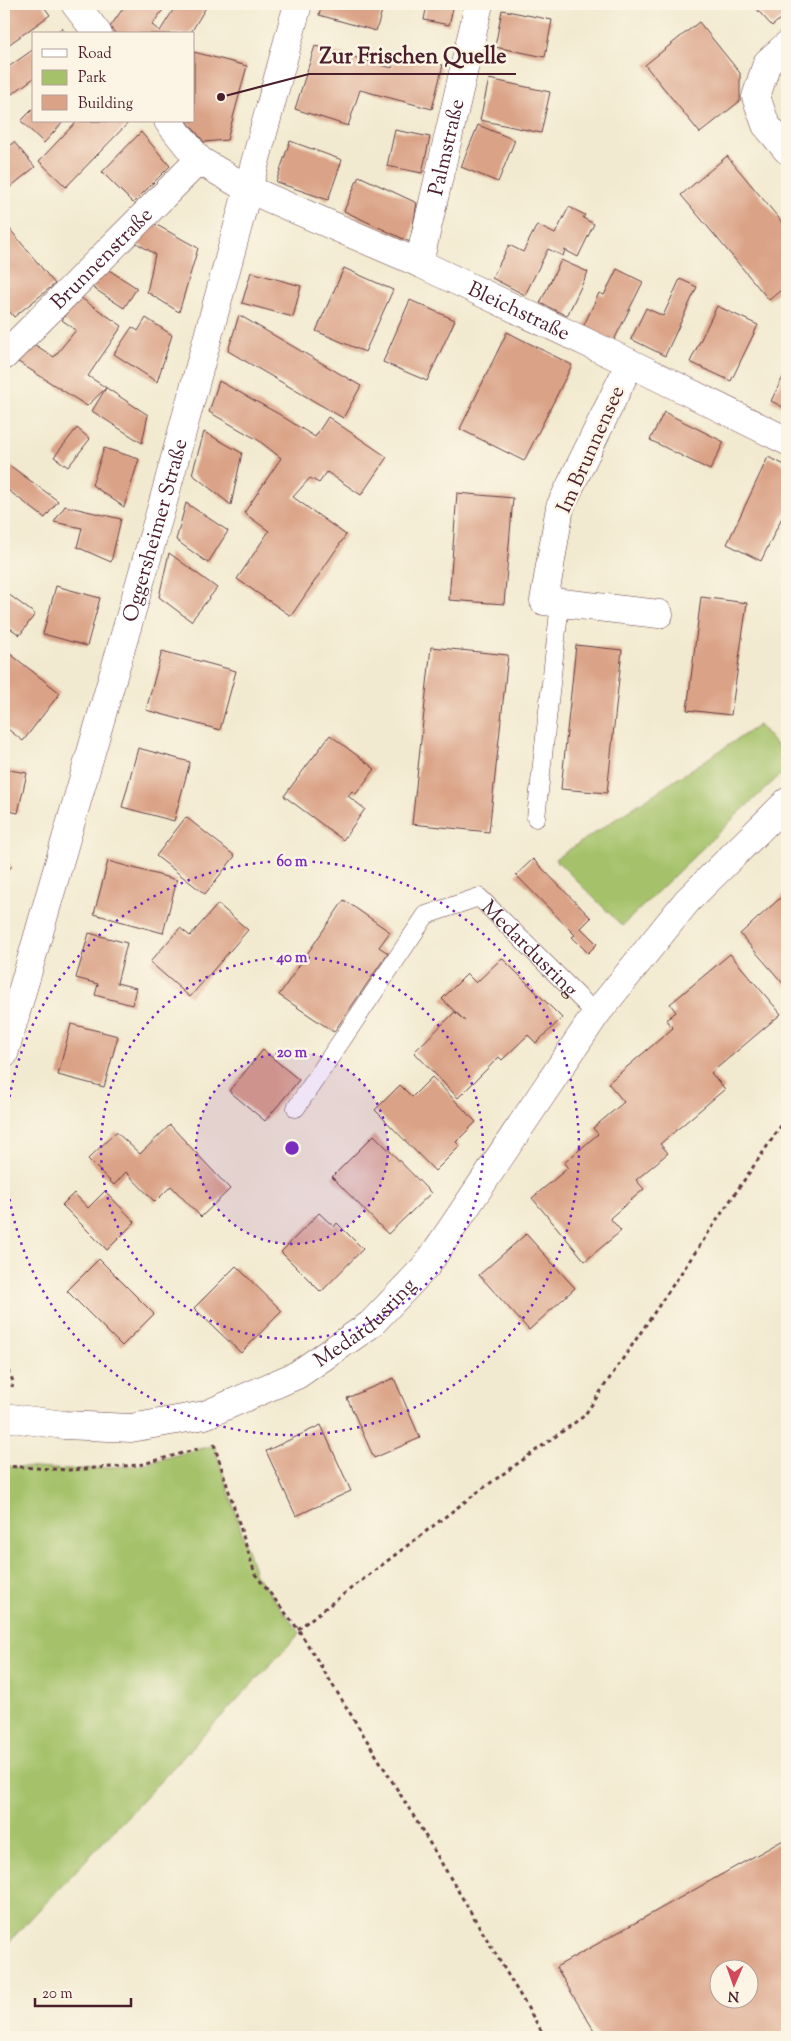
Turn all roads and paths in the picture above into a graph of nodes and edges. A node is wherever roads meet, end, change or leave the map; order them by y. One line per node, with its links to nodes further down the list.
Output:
1 (74, 4): 4 (street)
2 (298, 4): 9 (street, Oggersheimer Straße)
3 (479, 4): 10 (street, Palmstraße)
4 (96, 32)
5 (787, 45): 7 (street)
6 (169, 122): 8 (street)
7 (787, 150)
8 (199, 160): 9 (street, Bleichstraße); 11 (street, Brunnenstraße)
9 (248, 189): 10 (street, Bleichstraße); 19 (street, Oggersheimer Straße)
10 (419, 263): 12 (street, Bleichstraße)
11 (4, 356)
12 (630, 363): 13 (street, Bleichstraße); 14 (street, Im Brunnensee)
13 (787, 441)
14 (560, 603): 15 (street); 17 (lane)
15 (659, 614)
16 (787, 802): 18 (street, Medardusring)
17 (536, 818)
18 (596, 1014): 20 (lane, Medardusring); 22 (street, Medardusring)
19 (4, 1054)
20 (296, 1108)
21 (787, 1117): 26 (path)
22 (205, 1415): 23 (street, Medardusring); 24 (path)
23 (4, 1417)
24 (214, 1445): 25 (path); 26 (path)
25 (4, 1466)
26 (298, 1629): 27 (path)
27 (545, 2037)

